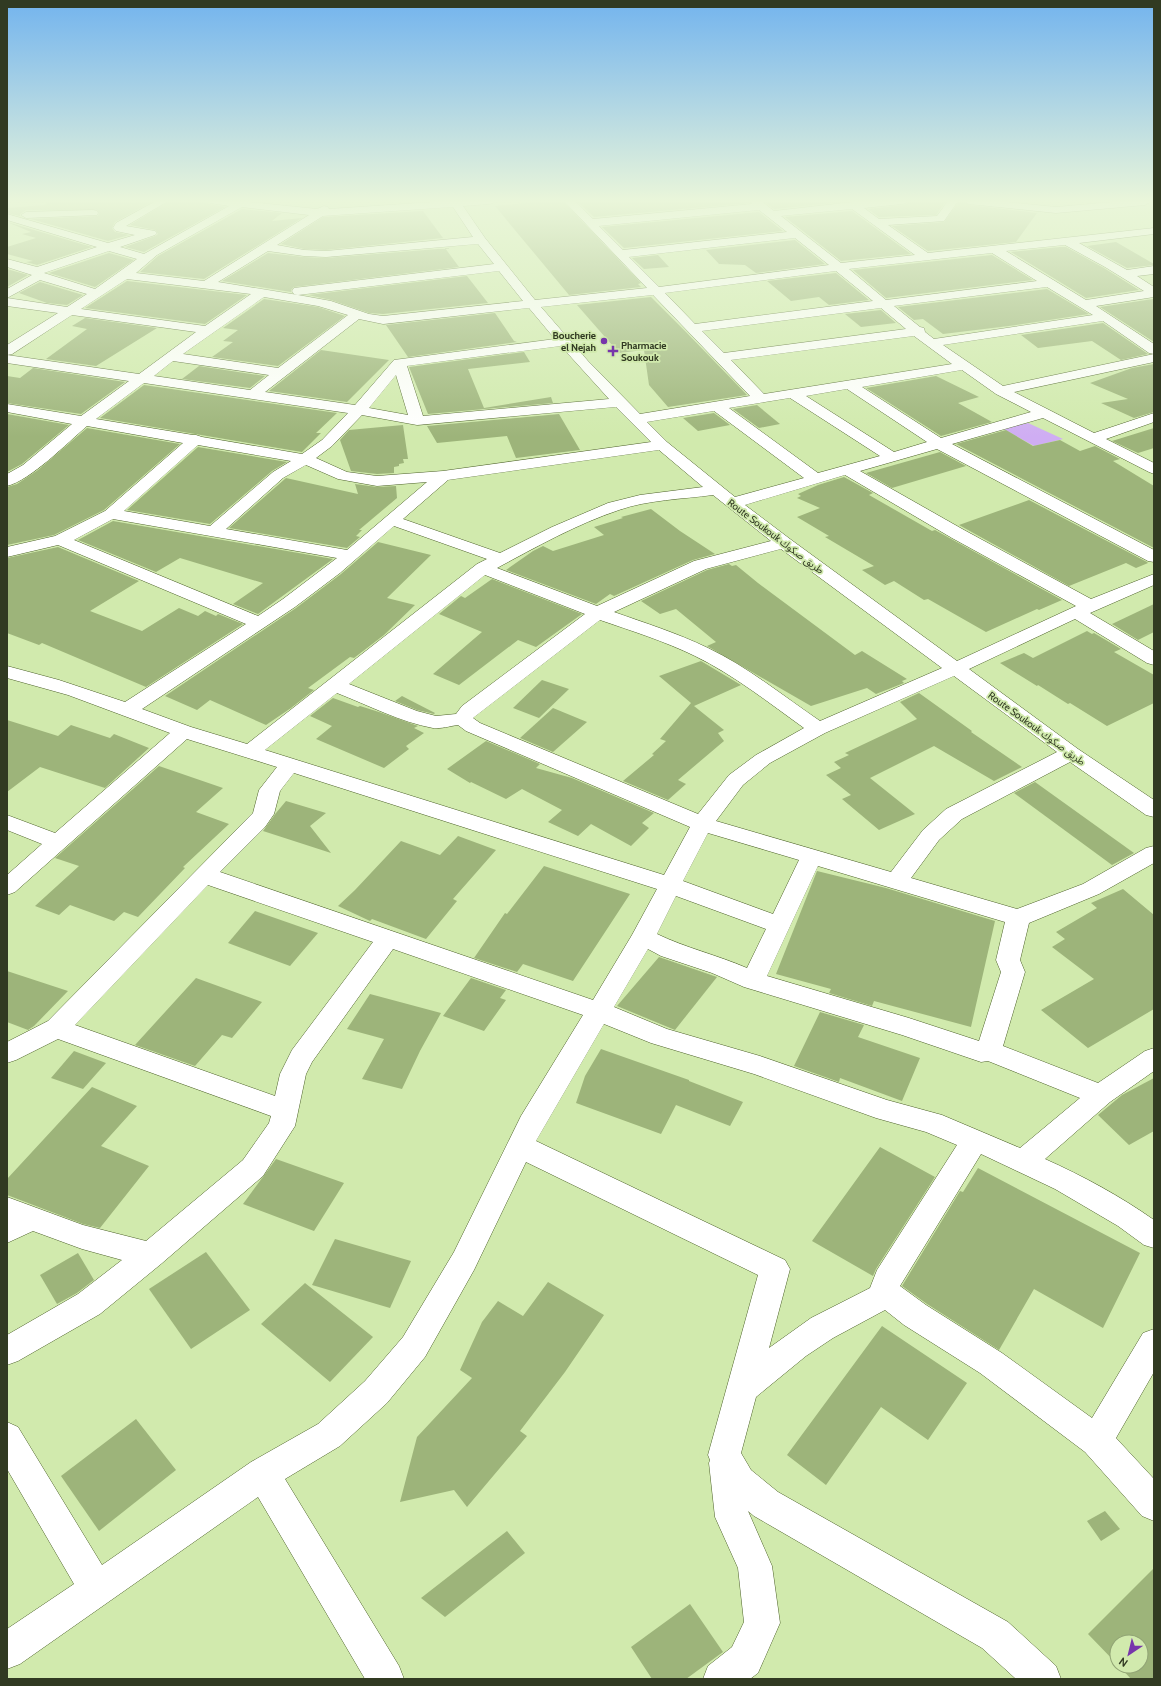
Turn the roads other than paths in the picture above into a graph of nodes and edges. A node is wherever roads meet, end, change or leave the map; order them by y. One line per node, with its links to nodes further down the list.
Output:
1 (29, 280): 19 (street)
2 (56, 280): 17 (street)
3 (117, 280): 17 (street)
4 (167, 280): 14 (street)
5 (214, 280): 14 (street)
6 (388, 280): 18 (street)
7 (512, 280): 21 (street, Route Soukouk طريق صكوك)
8 (645, 280): 15 (street)
9 (742, 280): 15 (street)
10 (854, 280): 22 (street)
11 (1043, 280): 13 (street)
12 (1135, 280): 16 (street)
13 (1048, 283): 22 (street); 23 (street)
14 (206, 285): 18 (street)
15 (655, 291): 21 (street); 27 (street)
16 (1154, 292): 23 (street)
17 (97, 293): 24 (street)
18 (269, 293): 25 (street); 28 (street)
19 (7, 294)
20 (7, 302): 24 (street)
21 (532, 304): 25 (street); 30 (street, Route Soukouk طريق صكوك)
22 (884, 304): 27 (street); 29 (street)
23 (1084, 304): 26 (street)
24 (68, 311): 28 (street); 33 (street)
25 (358, 314): 40 (street)
26 (1106, 317): 31 (street); 32 (street)
27 (693, 328): 35 (street)
28 (207, 330): 34 (street)
29 (919, 331): 31 (street); 35 (street)
30 (565, 342): 38 (street); 47 (street, Route Soukouk طريق صكوك)
31 (930, 342): 39 (street)
32 (1154, 350)
33 (7, 351)
34 (172, 357): 40 (street); 41 (street)
35 (720, 357): 46 (street)
36 (1154, 358): 43 (street)
37 (7, 359): 41 (street)
38 (399, 363): 50 (street); 55 (street)
39 (964, 366): 42 (street); 43 (street)
40 (280, 372): 45 (street)
41 (143, 378): 45 (street); 54 (street)
42 (850, 385): 44 (street); 58 (street)
43 (1002, 391): 51 (street)
44 (794, 394): 46 (street); 60 (street)
45 (254, 395): 50 (street)
46 (760, 399): 48 (street)
47 (619, 402): 53 (street, Route Soukouk طريق صكوك); 55 (street)
48 (717, 406): 53 (street); 65 (street)
49 (7, 408): 54 (street)
50 (359, 410): 55 (street); 61 (street)
51 (1044, 413): 56 (street); 58 (street)
52 (1154, 417): 56 (street)
53 (636, 419): 59 (street, Route Soukouk طريق صكوك)
54 (84, 421): 57 (street); 66 (street)
55 (417, 421)
56 (1094, 438): 62 (street)
57 (196, 439): 61 (street); 69 (street)
58 (940, 444): 60 (street); 76 (street)
59 (662, 445): 64 (street); 67 (street, Route Soukouk طريق صكوك)
60 (892, 457): 63 (street)
61 (305, 459): 64 (street); 71 (street)
62 (1154, 469)
63 (847, 470): 65 (street); 80 (street)
64 (444, 476): 70 (street)
65 (816, 479): 68 (street)
66 (7, 481)
67 (716, 490): 68 (street, Route Soukouk طريق صكوك); 77 (street)
68 (733, 503): 73 (street, Route Soukouk طريق صكوك)
69 (111, 514): 71 (street); 72 (street)
70 (391, 520): 75 (street); 77 (street)
71 (213, 532): 75 (street)
72 (60, 540): 74 (street); 82 (street)
73 (784, 543): 81 (street); 84 (street, Route Soukouk طريق صكوك)
74 (7, 552)
75 (349, 555): 82 (street)
76 (1154, 557)
77 (502, 559): 78 (street)
78 (483, 568): 81 (street); 86 (street)
79 (1154, 579): 80 (street)
80 (1083, 609): 83 (street); 84 (street)
81 (598, 613): 88 (street); 89 (street)
82 (260, 623): 87 (street)
83 (1154, 658)
84 (955, 669): 89 (street); 92 (street, Route Soukouk طريق صكوك)
85 (7, 672): 87 (street)
86 (335, 686): 88 (street); 91 (street)
87 (127, 710): 90 (street)
88 (462, 718): 96 (street)
89 (818, 729): 96 (street)
90 (184, 731): 91 (street); 97 (street)
91 (250, 752): 93 (street)
92 (1071, 753): 94 (street, Route Soukouk طريق صكوك); 101 (street)
93 (290, 764): 100 (street); 102 (street)
94 (1154, 810)
95 (7, 822): 97 (street)
96 (702, 824): 99 (street); 102 (street)
97 (59, 842): 103 (street)
98 (1154, 853): 104 (street)
99 (812, 856): 101 (street); 105 (street)
100 (204, 875): 107 (street); 110 (street)
101 (896, 882): 104 (street)
102 (670, 885): 105 (street); 106 (street)
103 (7, 887)
104 (1018, 918): 112 (street)
105 (780, 924): 108 (street)
106 (643, 937): 108 (street); 109 (street)
107 (388, 939): 109 (street); 115 (street)
108 (753, 982): 112 (street)
109 (598, 1011): 116 (street); 117 (street)
110 (57, 1028): 111 (street); 115 (street)
111 (13, 1045)
112 (989, 1050): 114 (street)
113 (1154, 1058): 114 (street)
114 (1101, 1095): 118 (street)
115 (285, 1110): 121 (street)
116 (975, 1140): 118 (street); 122 (street)
117 (520, 1146): 125 (street); 129 (street)
118 (1023, 1162): 120 (street)
119 (15, 1219): 121 (street)
120 (1154, 1236)
121 (151, 1255): 124 (street)
122 (887, 1294): 125 (street); 127 (street)
123 (1154, 1343): 127 (street)
124 (7, 1352)
125 (742, 1388): 128 (street)
126 (7, 1438): 131 (street)
127 (1097, 1441): 130 (street)
128 (724, 1455): 134 (street); 135 (street)
129 (263, 1474): 131 (street); 133 (street)
130 (1154, 1504)
131 (96, 1588): 132 (street)
132 (7, 1652)
133 (386, 1679)
134 (721, 1679)
135 (1043, 1679)

